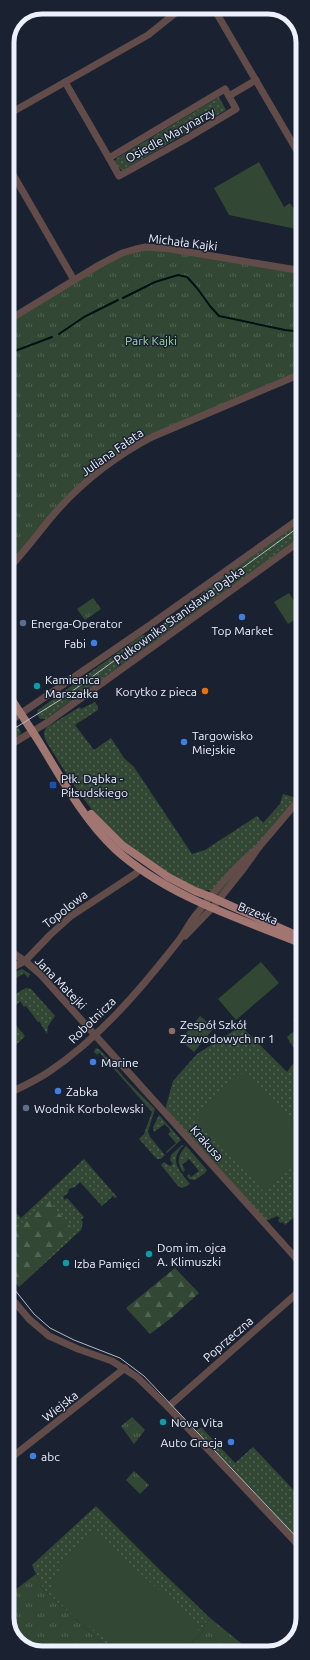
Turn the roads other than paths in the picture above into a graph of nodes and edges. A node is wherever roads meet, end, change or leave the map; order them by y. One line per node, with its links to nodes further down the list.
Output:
1 (174, 14): 4 (street)
2 (217, 14): 3 (street)
3 (256, 80): 5 (street, Osiedle Marynarzy); 7 (street)
4 (65, 82): 6 (street); 8 (street, Osiedle Marynarzy)
5 (228, 96): 8 (street, Osiedle Marynarzy); 8 (street, Osiedle Marynarzy)
6 (14, 111)
7 (296, 149)
8 (109, 158)
9 (14, 176): 11 (street)
10 (296, 270): 11 (street, Michała Kajki)
11 (74, 280): 12 (street, Michała Kajki)
12 (14, 317)
13 (296, 376): 16 (street, Juliana Fałata)
14 (296, 521): 18 (street, Pułkownika Stanisława Dąbka)
15 (296, 545): 20 (street, Pułkownika Stanisława Dąbka)
16 (14, 563)
17 (14, 703): 18 (main road)
18 (21, 714): 19 (street, Pułkownika Stanisława Dąbka); 20 (main road)
19 (14, 718)
20 (32, 732): 21 (street, Pułkownika Stanisława Dąbka); 22 (main road)
21 (14, 743)
22 (71, 793): 24 (main road, Brzeska); 25 (main road, Brzeska)
23 (296, 806): 25 (street, Robotnicza)
24 (140, 869): 26 (main road, Brzeska); 30 (street, Topolowa)
25 (215, 898): 26 (street, Robotnicza); 27 (main road, Brzeska)
26 (209, 906): 28 (main road, Brzeska); 32 (street, Robotnicza)
27 (296, 936)
28 (296, 941)
29 (14, 954): 30 (street, Jana Matejki)
30 (25, 961): 31 (street, Topolowa); 32 (street, Jana Matejki)
31 (14, 966)
32 (94, 1036): 33 (street, Robotnicza); 34 (street, Krakusa)
33 (14, 1090)
34 (296, 1258)
35 (296, 1294): 38 (street, Poprzeczna)
36 (14, 1303): 37 (street)
37 (125, 1368): 38 (street); 39 (street, Wiejska)
38 (168, 1407): 40 (street)
39 (14, 1455)
40 (296, 1543)

